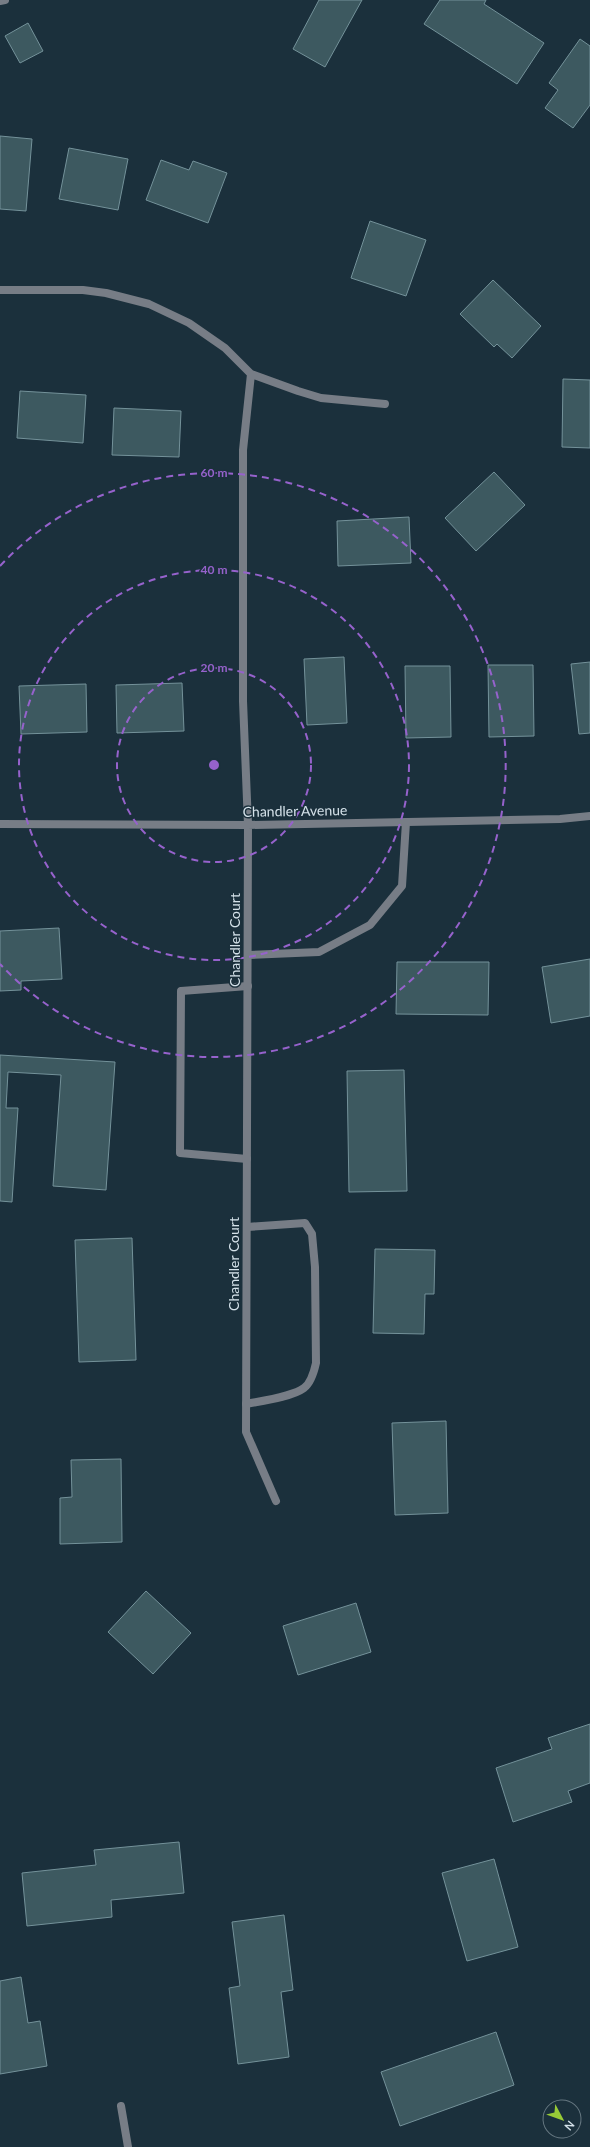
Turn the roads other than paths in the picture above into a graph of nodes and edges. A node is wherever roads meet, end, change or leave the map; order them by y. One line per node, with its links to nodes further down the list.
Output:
1 (5, 0): 2 (street)
2 (0, 1)
3 (0, 290): 4 (street)
4 (251, 374): 5 (street); 9 (street, Chandler Court)
5 (385, 404)
6 (590, 816): 7 (street, Chandler Avenue)
7 (406, 822): 9 (street, Chandler Avenue); 10 (street)
8 (0, 824): 9 (street, Chandler Avenue)
9 (248, 825): 10 (street, Chandler Court)
10 (248, 955): 11 (street, Chandler Court)
11 (248, 986): 12 (street, Chandler Court); 12 (street)
12 (247, 1159): 13 (street, Chandler Court)
13 (247, 1227): 14 (street, Chandler Court); 14 (street)
14 (246, 1404): 15 (street, Chandler Court)
15 (276, 1501)
16 (121, 2106): 17 (street)
17 (128, 2147)

